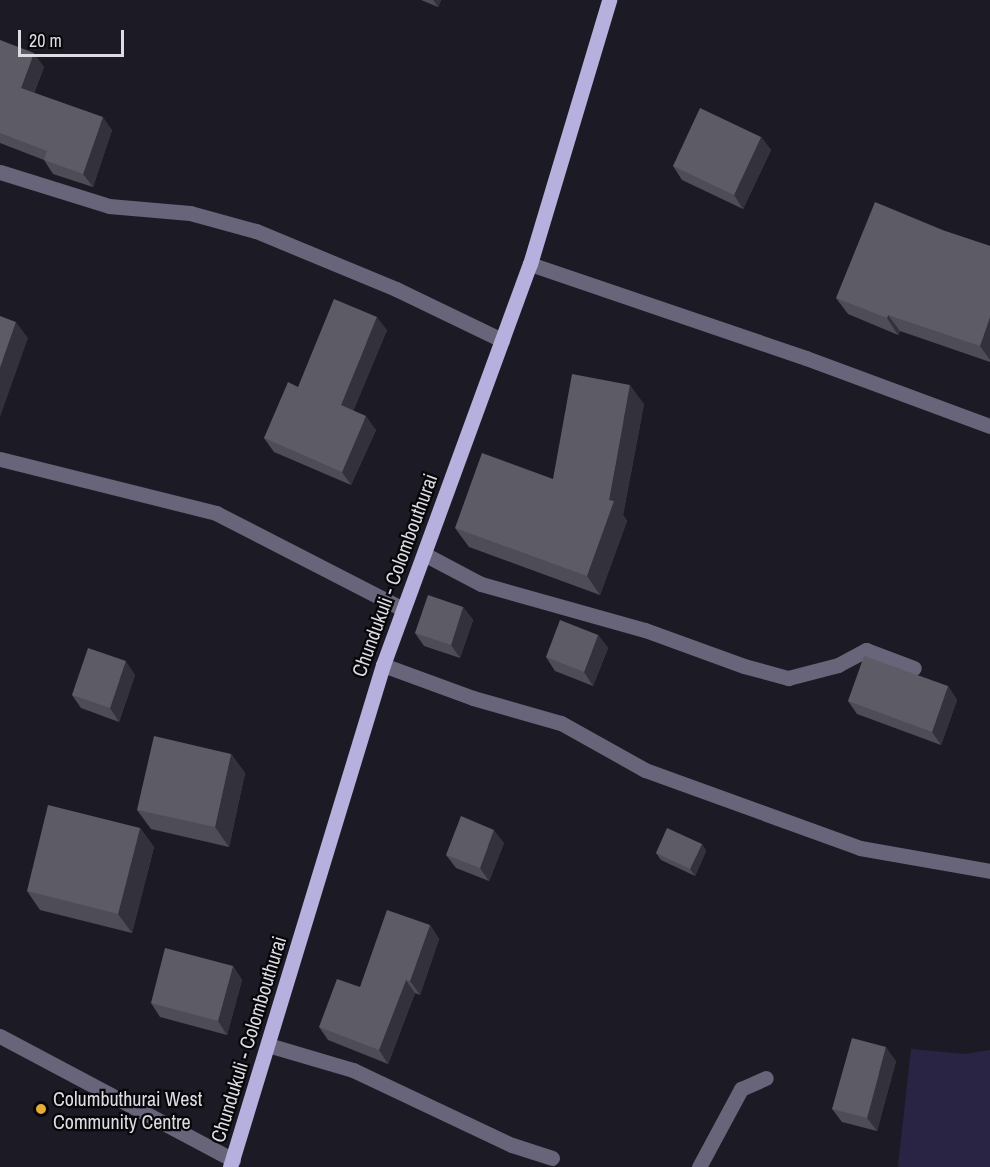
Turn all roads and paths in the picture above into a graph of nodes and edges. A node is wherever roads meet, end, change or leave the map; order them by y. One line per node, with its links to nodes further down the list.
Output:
1 (609, 0): 3 (main road, Chundukuli - Colombouthurai)
2 (0, 172): 4 (street)
3 (530, 264): 4 (main road, Chundukuli - Colombouthurai); 5 (street)
4 (502, 340): 7 (main road, Chundukuli - Colombouthurai)
5 (990, 426)
6 (0, 459): 8 (street)
7 (424, 554): 8 (main road, Chundukuli - Colombouthurai); 10 (street)
8 (403, 609): 9 (main road, Chundukuli - Colombouthurai)
9 (382, 665): 11 (street); 13 (main road, Chundukuli - Colombouthurai)
10 (914, 668)
11 (990, 872)
12 (0, 1035): 16 (street)
13 (268, 1045): 15 (street); 16 (main road, Chundukuli - Colombouthurai)
14 (766, 1078): 17 (street)
15 (552, 1158)
16 (231, 1164)
17 (699, 1167)

